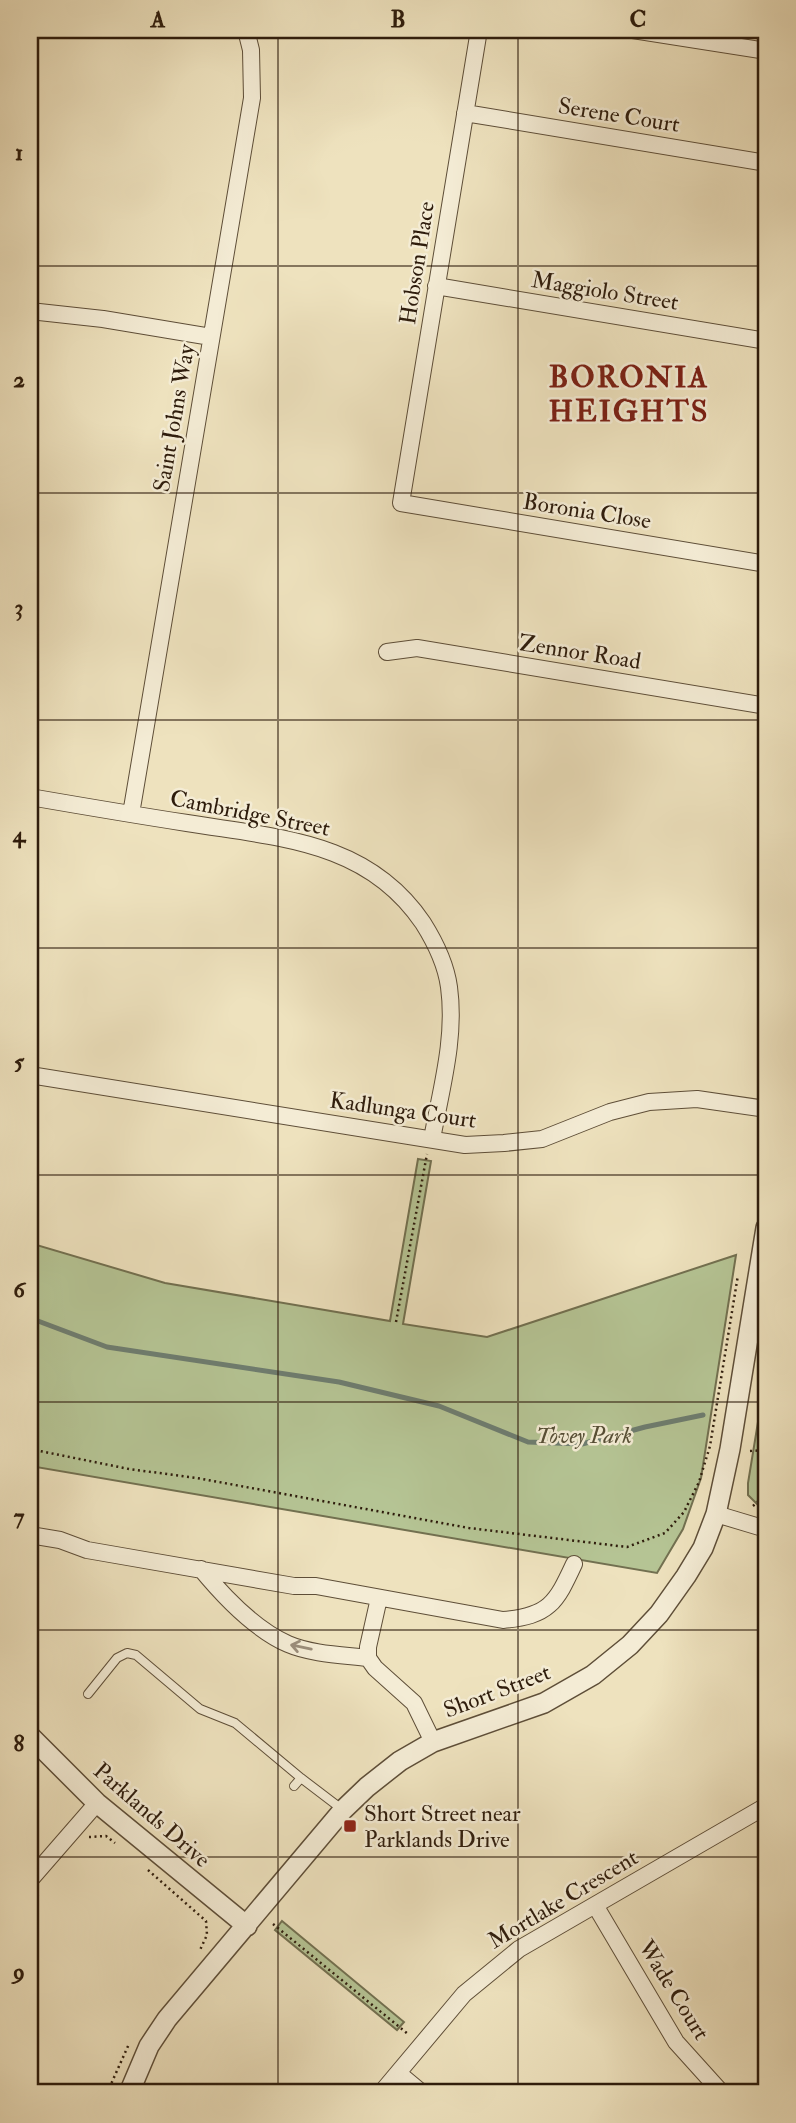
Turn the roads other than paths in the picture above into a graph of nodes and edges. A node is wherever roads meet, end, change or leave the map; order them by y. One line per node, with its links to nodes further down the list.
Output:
1 (246, 30): 9 (street, Saint Johns Way)
2 (479, 30): 5 (street, Hobson Place)
3 (632, 30): 4 (street)
4 (766, 51)
5 (465, 113): 6 (street, Serene Court); 7 (street, Hobson Place)
6 (766, 163)
7 (436, 286): 10 (street, Maggiolo Street); 11 (street, Hobson Place)
8 (30, 311): 9 (street)
9 (211, 337): 16 (street, Saint Johns Way)
10 (766, 341)
11 (401, 503): 12 (street, Boronia Close)
12 (766, 564)
13 (387, 652): 14 (street, Zennor Road)
14 (766, 706)
15 (30, 797): 16 (street, Cambridge Street)
16 (131, 814): 19 (street, Cambridge Street)
17 (30, 1075): 19 (street, Kadlunga Court)
18 (766, 1109): 19 (street, Kadlunga Court)
19 (432, 1139)
20 (766, 1228): 21 (street, Short Street)
21 (716, 1514): 22 (street); 30 (street, Short Street)
22 (766, 1528)
23 (30, 1535): 25 (street)
24 (574, 1564): 26 (street)
25 (201, 1569): 26 (street); 27 (street, one-way to 25)
26 (379, 1598): 27 (street)
27 (368, 1658): 30 (street)
28 (88, 1694): 31 (lane)
29 (30, 1736): 33 (street, Parklands Drive)
30 (433, 1742): 35 (street, Short Street)
31 (301, 1779): 32 (lane); 35 (lane)
32 (294, 1786)
33 (97, 1803): 36 (street); 38 (street, Parklands Drive)
34 (766, 1806): 37 (street, Mortlake Crescent)
35 (343, 1810): 38 (street, Short Street)
36 (30, 1880)
37 (595, 1905): 39 (street, Mortlake Crescent); 43 (street, Wade Court)
38 (247, 1926): 40 (street, Short Street)
39 (398, 2073): 41 (street, Mortlake Crescent); 42 (street)
40 (129, 2093)
41 (381, 2093)
42 (422, 2093)
43 (722, 2093)

